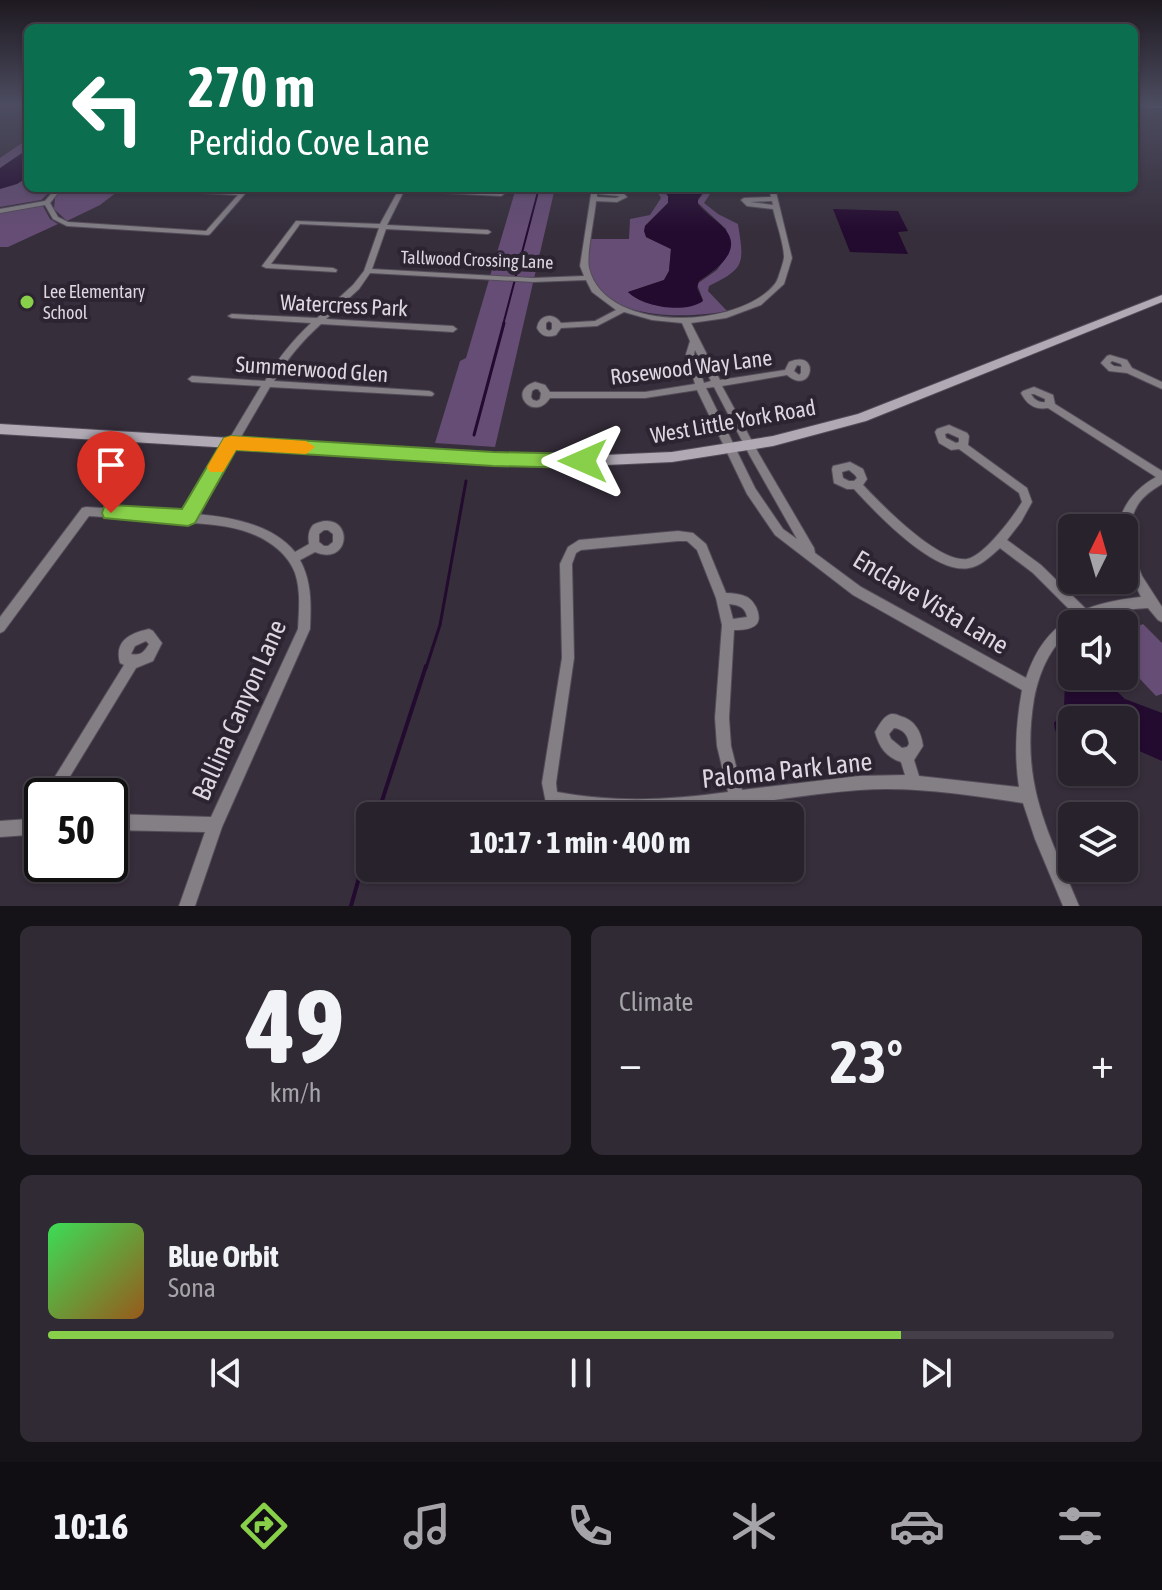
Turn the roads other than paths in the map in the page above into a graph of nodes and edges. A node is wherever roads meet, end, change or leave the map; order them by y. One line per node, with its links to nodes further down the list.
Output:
1 (56, 192): 8 (street)
2 (244, 192): 8 (street)
3 (401, 192): 10 (street)
4 (462, 192): 7 (street)
5 (773, 192): 18 (street)
6 (594, 193): 14 (street)
7 (501, 194)
8 (47, 203): 9 (street)
9 (0, 211)
10 (383, 226): 11 (street); 12 (street); 13 (street)
11 (488, 232)
12 (333, 270)
13 (368, 271): 14 (street, Tallwood Crossing Lane); 19 (street)
14 (585, 278): 16 (street)
15 (1162, 298): 35 (main road, West Little York Road)
16 (624, 309): 18 (street); 20 (street)
17 (232, 316): 19 (street, Watercress Park)
18 (686, 321): 22 (street)
19 (318, 322): 21 (street, Watercress Park); 26 (street)
20 (559, 326)
21 (453, 329)
22 (693, 343): 27 (street, Enclave Vista Lane); 29 (street, Enclave Vista Lane)
23 (1129, 370): 28 (street)
24 (790, 372): 27 (street, Rosewood Way Lane)
25 (192, 379): 26 (street, Summerwood Glen)
26 (267, 384): 30 (street, Summerwood Glen); 34 (street)
27 (717, 386): 29 (street, Rosewood Way Lane); 35 (street, Enclave Vista Lane)
28 (1162, 386)
29 (701, 388): 31 (street, Rosewood Way Lane); 37 (street, Enclave Vista Lane)
30 (429, 394)
31 (547, 395)
32 (1050, 405): 38 (street)
33 (0, 429): 34 (main road, West Little York Road)
34 (231, 443): 37 (main road, West Little York Road); 43 (street)
35 (748, 446): 37 (main road, West Little York Road); 39 (street, Enclave Vista Lane)
36 (962, 446): 44 (street)
37 (731, 449): 41 (street, Enclave Vista Lane)
38 (1162, 478): 42 (street)
39 (771, 485): 41 (street); 46 (street, Enclave Vista Lane)
40 (857, 485): 44 (street)
41 (751, 491): 46 (street, Enclave Vista Lane)
42 (1125, 514)
43 (188, 518): 47 (street, Ballina Canyon Lane); 55 (street, Ballina Canyon Lane)
44 (999, 541): 51 (street)
45 (314, 547): 47 (street)
46 (813, 556): 58 (street, Enclave Vista Lane)
47 (292, 559): 65 (street, Ballina Canyon Lane)
48 (1138, 581): 50 (street)
49 (722, 598): 54 (street); 54 (street); 63 (street, Paloma Park Lane)
50 (1150, 602): 52 (street); 53 (street)
51 (1078, 610)
52 (1101, 610)
53 (1162, 616)
54 (728, 625): 63 (street)
55 (0, 627)
56 (1058, 631): 58 (street)
57 (132, 663): 60 (street)
58 (1028, 686): 62 (street)
59 (906, 755): 61 (street)
60 (61, 778)
61 (914, 782): 62 (street, Paloma Park Lane); 63 (street, Paloma Park Lane)
62 (1028, 796): 69 (street)
63 (737, 798)
64 (128, 823): 65 (street)
65 (215, 825): 68 (street, Ballina Canyon Lane)
66 (24, 827): 67 (street)
67 (0, 829)
68 (187, 906)
69 (1071, 906)

